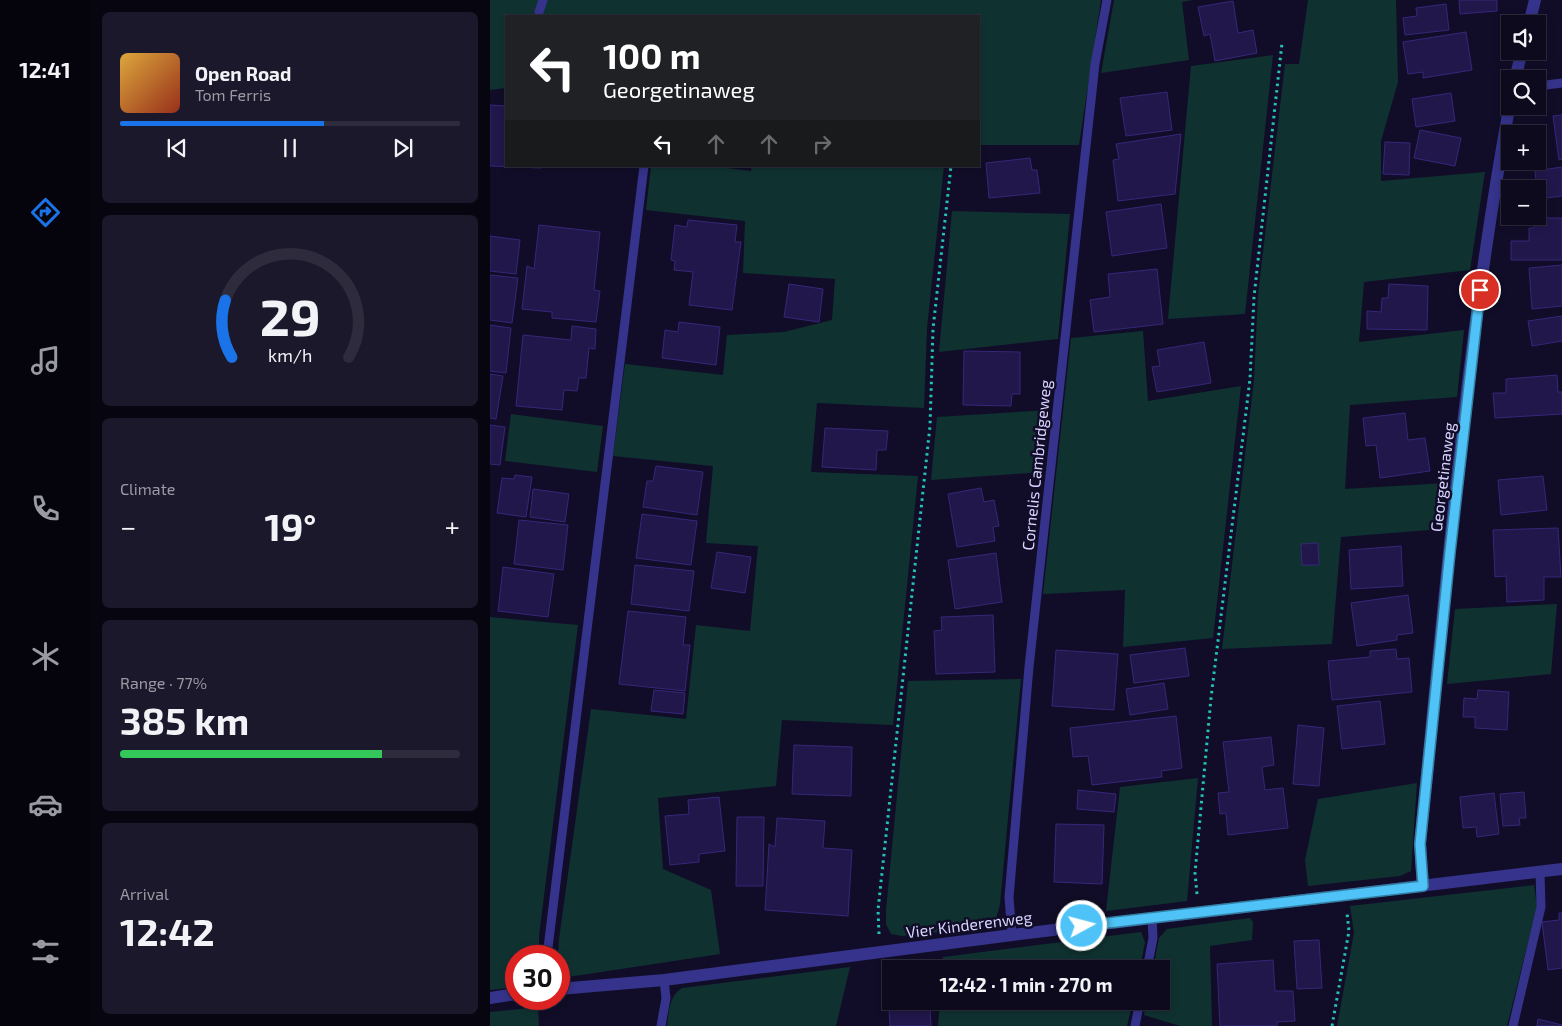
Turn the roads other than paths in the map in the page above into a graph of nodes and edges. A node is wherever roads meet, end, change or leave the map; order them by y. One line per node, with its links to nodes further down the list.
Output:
1 (542, 0): 4 (lane)
2 (1107, 0): 14 (lane, Cornelis Cambridgeweg)
3 (1535, 0): 5 (street)
4 (539, 12)
5 (1531, 15)
6 (1562, 83): 7 (lane)
7 (1546, 85)
8 (1508, 115): 12 (street, Georgetinaweg)
9 (644, 167): 15 (lane)
10 (1562, 869): 11 (street, Vier Kinderenweg)
11 (1540, 872): 12 (street, Vier Kinderenweg); 24 (lane)
12 (1423, 886): 13 (street, Vier Kinderenweg)
13 (1152, 918): 14 (street, Vier Kinderenweg); 16 (lane)
14 (1012, 935): 17 (street, Vier Kinderenweg)
15 (549, 945)
16 (1149, 960)
17 (664, 980): 18 (street, Vier Kinderenweg); 22 (lane)
18 (570, 987)
19 (505, 996): 20 (street)
20 (490, 998)
21 (1138, 1010): 23 (lane)
22 (660, 1026)
23 (1135, 1026)
24 (1513, 1026)

